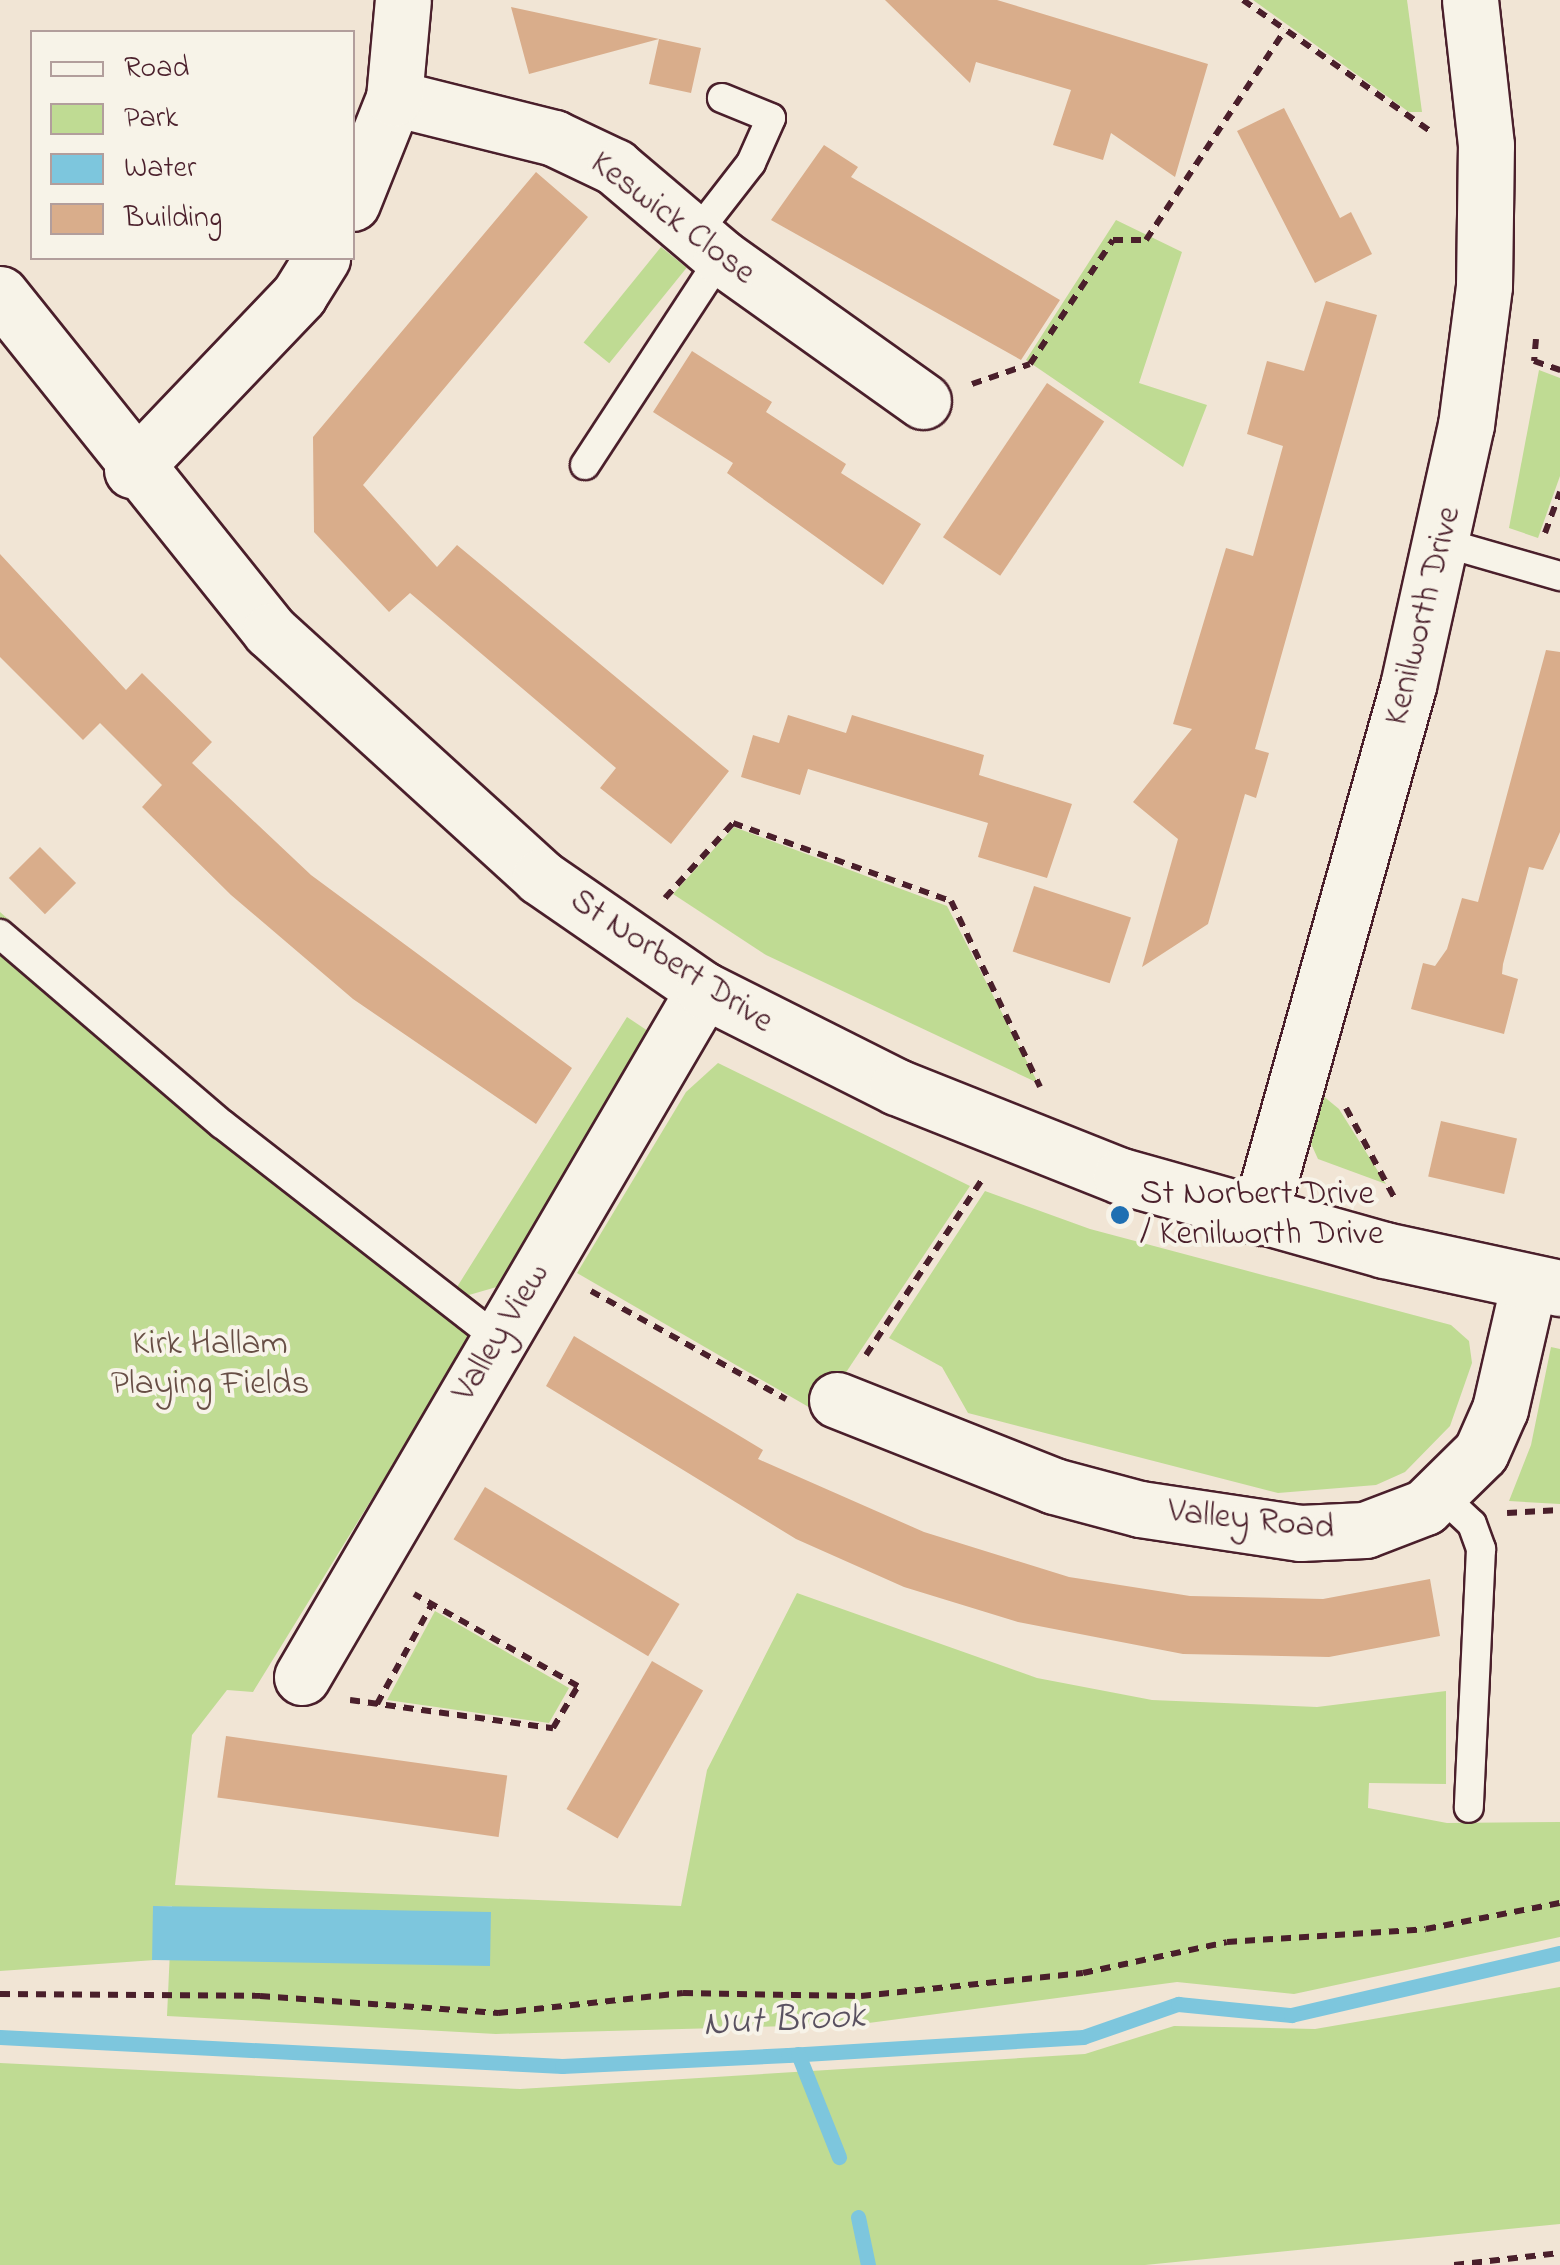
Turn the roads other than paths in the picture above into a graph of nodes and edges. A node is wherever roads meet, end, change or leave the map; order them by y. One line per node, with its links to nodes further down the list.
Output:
1 (403, 0): 3 (street)
2 (1470, 0): 12 (street, Kenilworth Drive)
3 (394, 98): 5 (street); 6 (street, Keswick Close)
4 (722, 98): 6 (lane)
5 (355, 196)
6 (708, 246): 9 (street, Keswick Close); 10 (lane)
7 (321, 260): 11 (street)
8 (0, 294): 11 (street, St Norbert Drive)
9 (923, 400)
10 (585, 465)
11 (132, 470): 15 (street, St Norbert Drive)
12 (1445, 543): 13 (lane); 16 (street, Kenilworth Drive)
13 (1560, 576)
14 (0, 934): 18 (lane)
15 (704, 990): 16 (street, St Norbert Drive); 18 (street, Valley View)
16 (1258, 1218): 17 (street, St Norbert Drive)
17 (1544, 1285): 20 (street, Valley Road)
18 (498, 1339): 21 (street, Valley View)
19 (837, 1400): 20 (street, Valley Road)
20 (1441, 1495): 22 (lane)
21 (302, 1677)
22 (1469, 1808)

